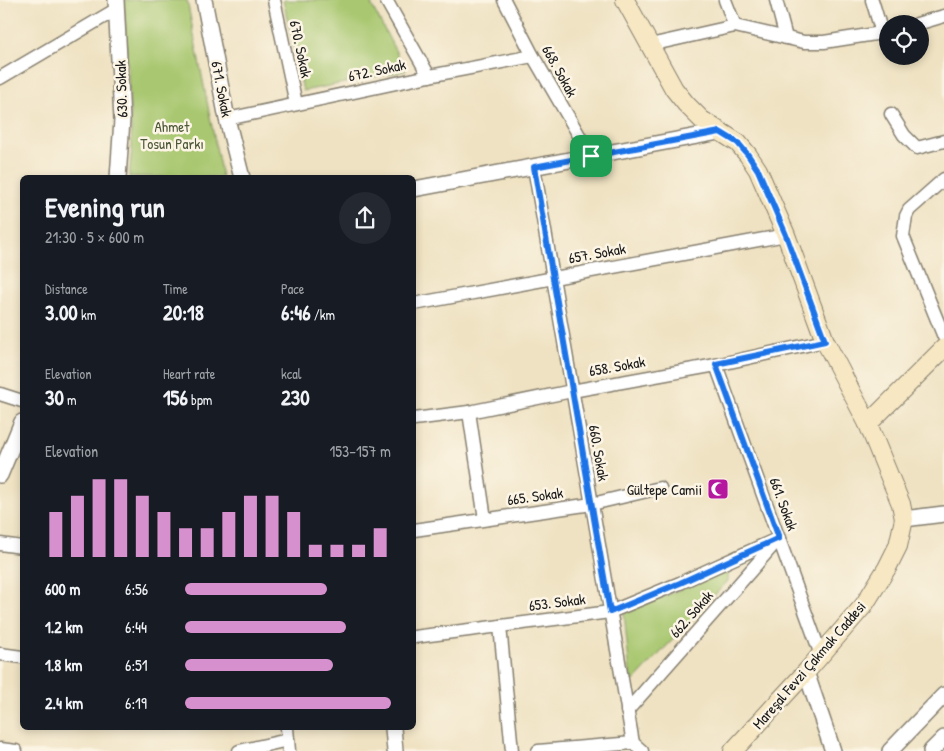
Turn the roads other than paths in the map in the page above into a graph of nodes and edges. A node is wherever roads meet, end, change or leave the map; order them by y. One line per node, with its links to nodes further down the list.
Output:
1 (204, 0): 22 (street, 671. Sokak)
2 (274, 0): 20 (street, 670. Sokak)
3 (386, 0): 18 (street)
4 (504, 0): 17 (street, 668. Sokak)
5 (625, 0): 16 (main road, Mareşal Fevzi Çakmak Caddesi)
6 (724, 0): 13 (street)
7 (776, 0): 15 (street)
8 (872, 0): 11 (street)
9 (116, 4): 19 (street); 27 (street, 630. Sokak)
10 (944, 16): 12 (street)
11 (879, 18)
12 (929, 20)
13 (735, 26): 15 (street); 16 (street)
14 (879, 34): 15 (street)
15 (786, 38)
16 (650, 45): 23 (main road, Mareşal Fevzi Çakmak Caddesi)
17 (533, 56): 18 (street, 672. Sokak); 25 (street, 668. Sokak)
18 (429, 76): 20 (street, 672. Sokak)
19 (0, 78)
20 (296, 104): 22 (street, 672. Sokak)
21 (891, 114): 24 (street)
22 (228, 119): 28 (street, 671. Sokak)
23 (720, 132): 25 (street); 31 (main road, Mareşal Fevzi Çakmak Caddesi)
24 (944, 141)
25 (591, 156): 26 (street)
26 (534, 167): 30 (street); 32 (street, 660. Sokak)
27 (118, 175)
28 (241, 175)
29 (944, 179): 34 (street)
30 (416, 190)
31 (786, 235): 32 (street, 657. Sokak); 35 (main road, Mareşal Fevzi Çakmak Caddesi)
32 (553, 278): 33 (street, 657. Sokak); 38 (street, 660. Sokak)
33 (416, 304)
34 (944, 337)
35 (825, 341): 37 (street, 658. Sokak); 43 (main road, Mareşal Fevzi Çakmak Caddesi)
36 (944, 348): 43 (main road)
37 (716, 364): 38 (street, 658. Sokak); 52 (street, 661. Sokak)
38 (572, 391): 41 (street, 658. Sokak); 47 (street, 660. Sokak)
39 (0, 394): 40 (street)
40 (20, 401)
41 (469, 412): 42 (street, 658. Sokak); 50 (street)
42 (416, 419)
43 (868, 424): 49 (main road, Mareşal Fevzi Çakmak Caddesi)
44 (20, 427): 45 (street)
45 (0, 476)
46 (660, 488): 47 (street, 665. Sokak)
47 (592, 504): 50 (street, 665. Sokak); 55 (street, 660. Sokak)
48 (944, 514): 49 (street)
49 (904, 519): 58 (main road, Mareşal Fevzi Çakmak Caddesi)
50 (485, 520): 51 (street, 665. Sokak)
51 (416, 530)
52 (779, 538): 55 (street, 653. Sokak); 58 (street, 661. Sokak); 63 (street, 662. Sokak)
53 (0, 544): 54 (street)
54 (20, 547)
55 (610, 612): 56 (street, 653. Sokak); 63 (street, 660. Sokak)
56 (500, 626): 57 (street, 653. Sokak); 73 (street)
57 (416, 637)
58 (821, 655): 61 (main road, Mareşal Fevzi Çakmak Caddesi)
59 (1, 657): 60 (street)
60 (20, 657)
61 (806, 672): 75 (main road, Mareşal Fevzi Çakmak Caddesi); 76 (street)
62 (944, 695): 77 (street)
63 (627, 711): 67 (street, 660. Sokak)
64 (393, 730): 72 (street)
65 (944, 738): 78 (street)
66 (288, 740): 71 (street)
67 (638, 747): 69 (street)
68 (0, 749): 70 (street)
69 (590, 749): 74 (street)
70 (16, 751)
71 (239, 751)
72 (395, 751)
73 (512, 751)
74 (538, 751)
75 (733, 751)
76 (833, 751)
77 (890, 751)
78 (931, 751)

